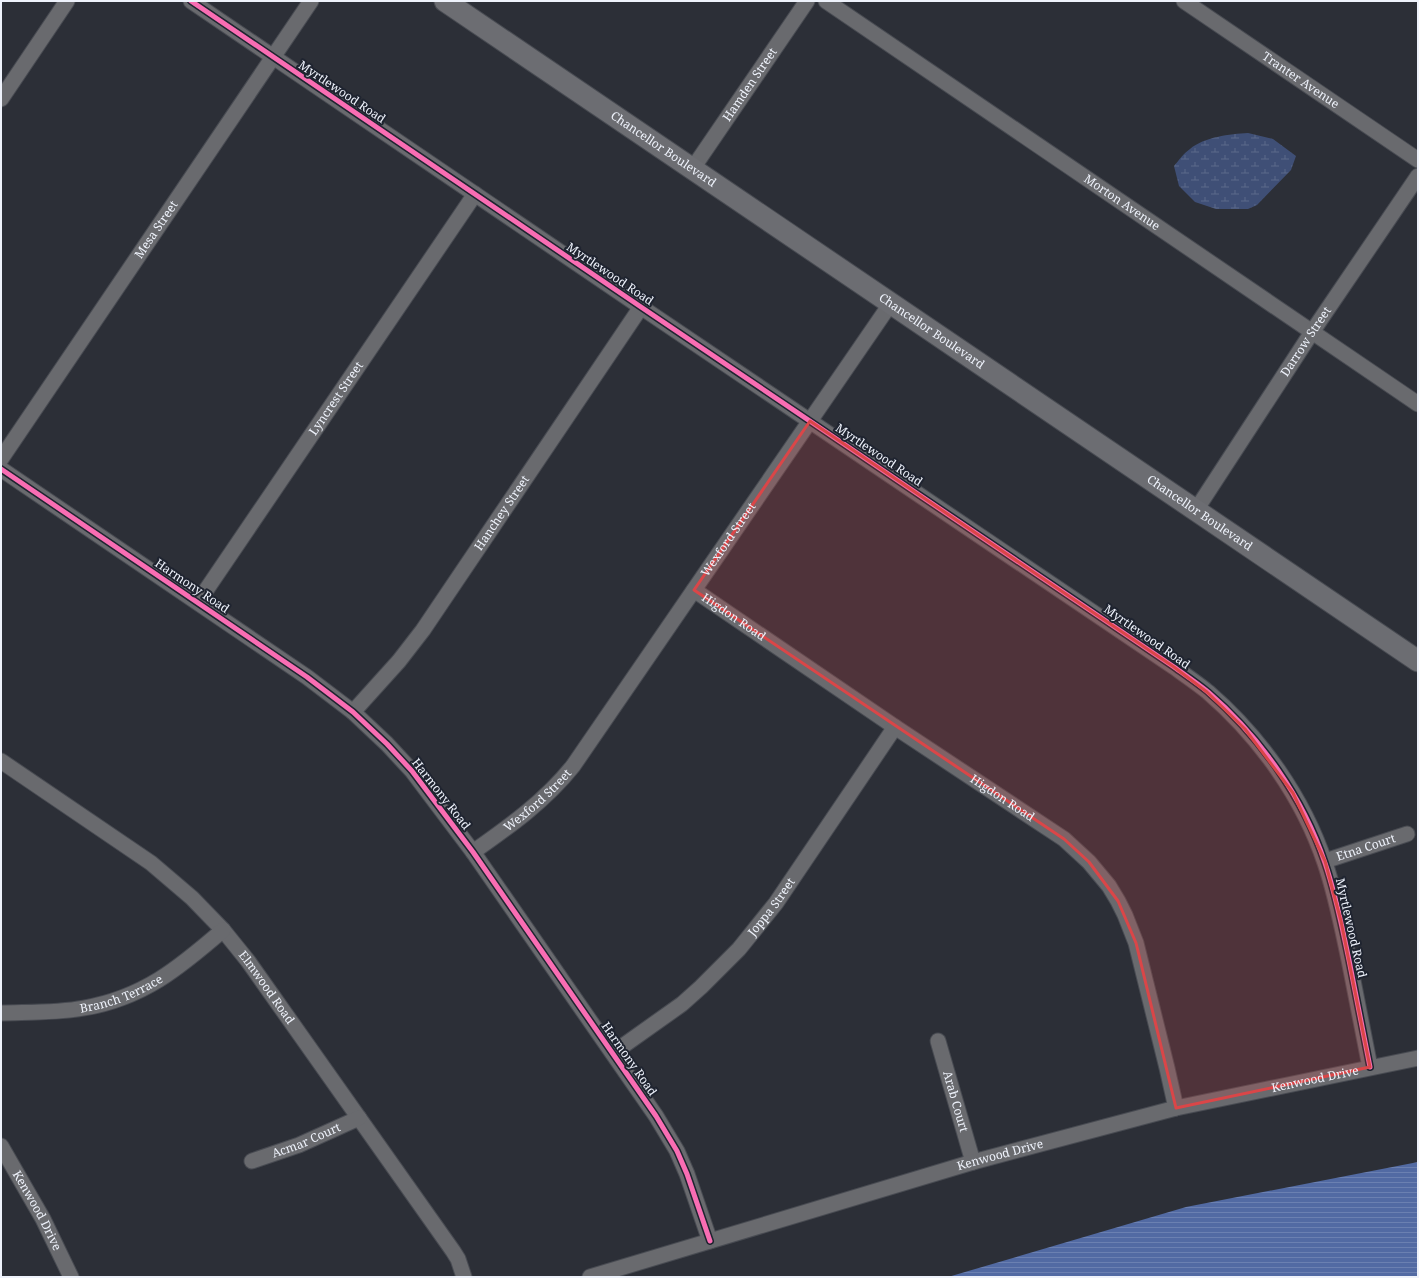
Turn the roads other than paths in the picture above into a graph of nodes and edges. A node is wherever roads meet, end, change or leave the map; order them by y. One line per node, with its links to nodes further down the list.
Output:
1 (67, 1): 9 (street)
2 (191, 1): 8 (street, Myrtlewood Road)
3 (311, 1): 8 (street, Mesa Street)
4 (445, 1): 11 (street, Chancellor Boulevard)
5 (807, 1): 11 (street, Hamden Street)
6 (826, 1): 16 (street, Morton Avenue)
7 (1184, 1): 10 (street, Tranter Avenue)
8 (273, 57): 13 (street, Myrtlewood Road); 19 (street, Mesa Street)
9 (1, 99)
10 (1418, 160)
11 (693, 168): 14 (street, Chancellor Boulevard)
12 (1418, 176): 16 (street, Darrow Street)
13 (475, 194): 15 (street, Myrtlewood Road); 23 (street, Lyncrest Street)
14 (891, 304): 18 (street, Wexford Street); 21 (street, Chancellor Boulevard)
15 (641, 308): 18 (street, Myrtlewood Road); 25 (street, Hanchey Street)
16 (1312, 332): 17 (street, Morton Avenue); 21 (street, Darrow Street)
17 (1418, 404)
18 (810, 421): 22 (street, Wexford Street); 30 (street, Myrtlewood Road)
19 (1, 459)
20 (1, 469): 23 (street, Harmony Road)
21 (1196, 510): 24 (street, Chancellor Boulevard)
22 (694, 590): 26 (street, Higdon Road); 29 (street, Wexford Street)
23 (198, 602): 25 (street, Harmony Road)
24 (1418, 661)
25 (354, 712): 29 (street, Harmony Road)
26 (895, 727): 34 (street, Joppa Street); 37 (street, Higdon Road)
27 (1, 761): 31 (street, Elmwood Road)
28 (1407, 834): 30 (street, Etna Court)
29 (473, 852): 34 (street, Harmony Road)
30 (1325, 861): 36 (street, Myrtlewood Road)
31 (223, 930): 32 (street, Branch Terrace); 38 (street, Elmwood Road)
32 (1, 1013)
33 (938, 1041): 41 (street, Arab Court)
34 (613, 1053): 42 (street, Harmony Road)
35 (1418, 1058): 36 (street, Kenwood Drive)
36 (1370, 1067): 37 (street, Kenwood Drive)
37 (1176, 1108): 41 (street, Kenwood Drive)
38 (360, 1118): 40 (street, Acmar Court); 44 (street, Elmwood Road)
39 (1, 1146): 43 (street, Kenwood Drive)
40 (252, 1161)
41 (973, 1162): 42 (street, Kenwood Drive)
42 (710, 1241): 45 (street, Kenwood Drive)
43 (71, 1277)
44 (464, 1277)
45 (590, 1277)

